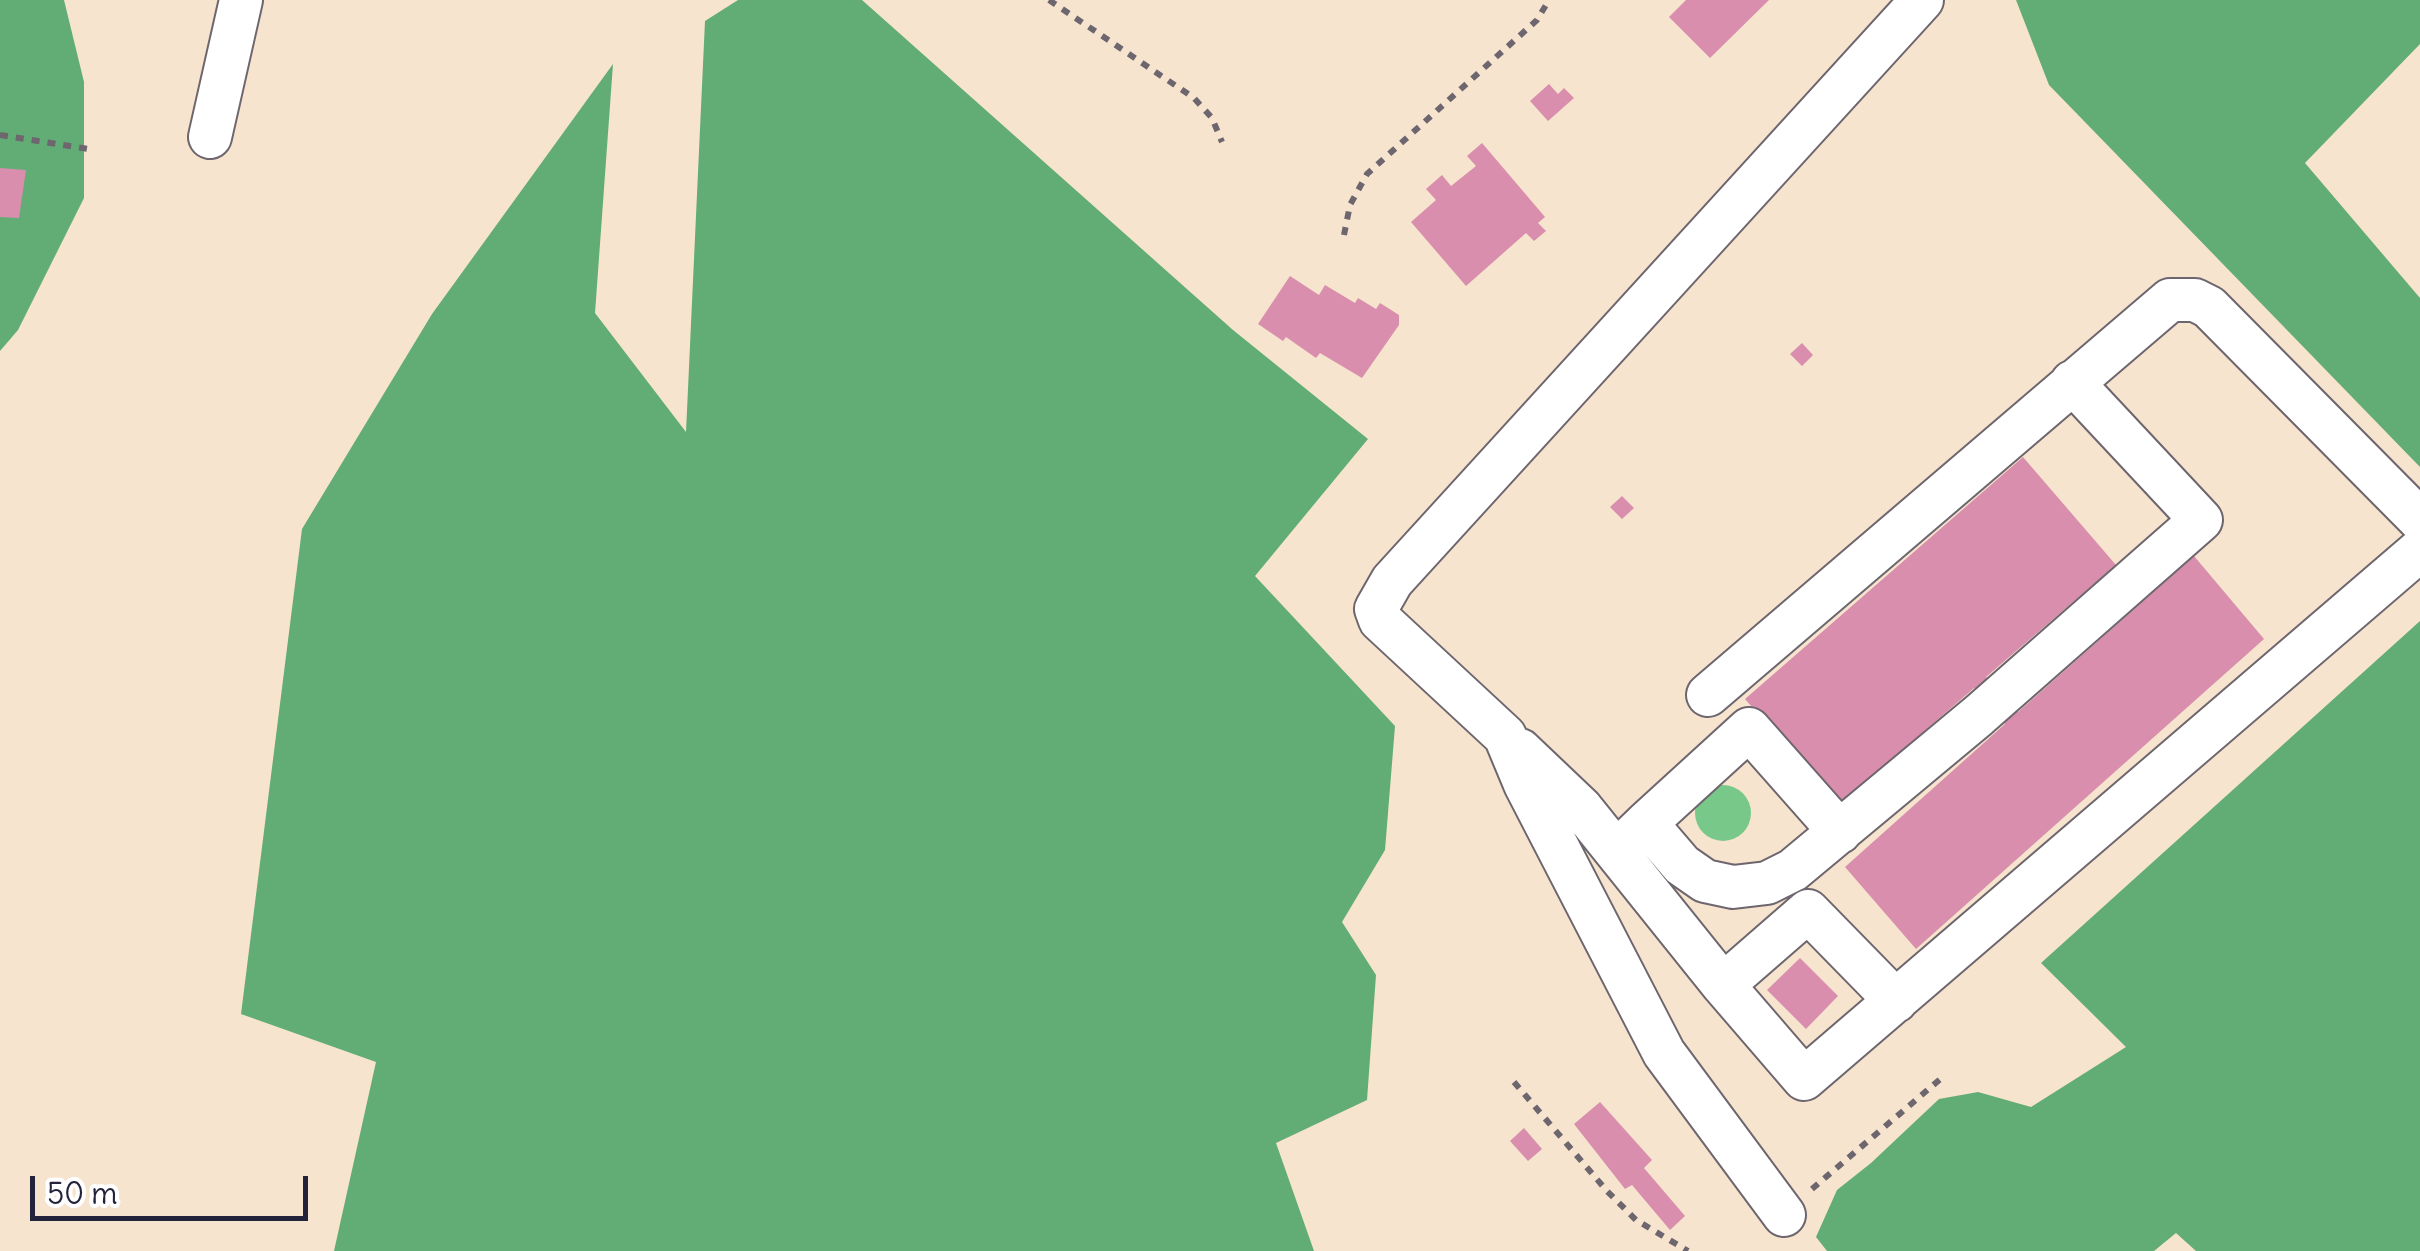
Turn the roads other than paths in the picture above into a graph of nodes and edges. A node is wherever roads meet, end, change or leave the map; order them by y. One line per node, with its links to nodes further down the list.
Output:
1 (241, 0): 3 (street)
2 (1922, 0): 8 (street)
3 (210, 137)
4 (2072, 382): 5 (street); 7 (street); 9 (street)
5 (2420, 520)
6 (2420, 550): 12 (street)
7 (1749, 729): 9 (street); 10 (street)
8 (1505, 736): 10 (street); 13 (street)
9 (1840, 832): 10 (street)
10 (1631, 837): 11 (street)
11 (1723, 985): 12 (street); 12 (street)
12 (1896, 1002)
13 (1784, 1216)

